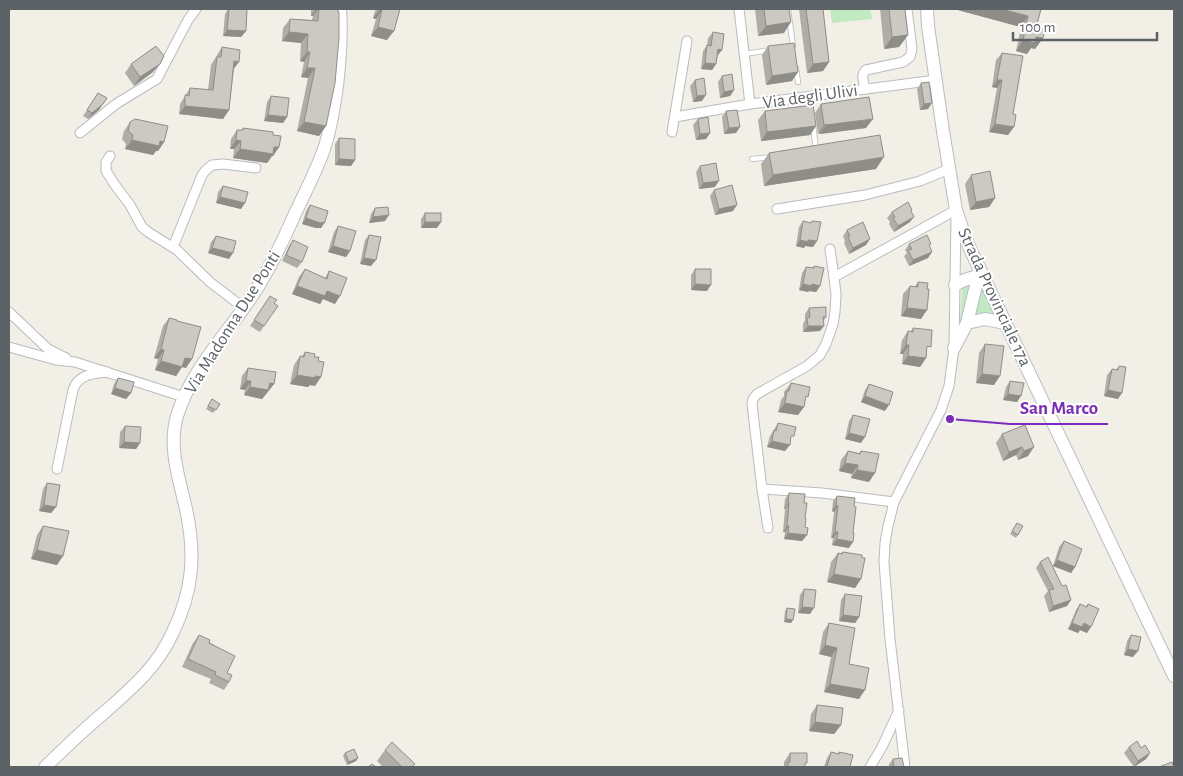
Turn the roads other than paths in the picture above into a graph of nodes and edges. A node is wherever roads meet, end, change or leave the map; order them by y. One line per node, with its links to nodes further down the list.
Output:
1 (196, 9): 21 (street)
2 (340, 9): 37 (main road, Via Madonna Due Ponti)
3 (739, 9): 11 (street, Via degli Ulivi)
4 (788, 9): 8 (lane)
5 (907, 9): 16 (street)
6 (927, 9): 14 (main road, Strada Provinciale 17a)
7 (687, 41): 19 (street)
8 (794, 46): 9 (lane); 12 (lane)
9 (785, 48)
10 (776, 49): 11 (lane)
11 (744, 54): 17 (street, Via degli Ulivi)
12 (795, 55)
13 (796, 64): 15 (lane)
14 (936, 80): 16 (street, Via degli Ulivi); 29 (main road, Strada Provinciale 17a)
15 (798, 82)
16 (865, 89): 17 (street, Via degli Ulivi)
17 (750, 104): 19 (street)
18 (811, 114): 23 (lane)
19 (675, 117): 20 (street)
20 (672, 132)
21 (80, 133)
22 (825, 148): 23 (lane)
23 (816, 150): 24 (lane)
24 (807, 151)
25 (780, 155): 27 (lane)
26 (110, 156): 32 (street)
27 (752, 159)
28 (256, 168): 32 (street)
29 (949, 169): 30 (street); 31 (main road, Strada Provinciale 17a)
30 (777, 209)
31 (956, 210): 34 (main road, Strada Provinciale 17a); 35 (street); 36 (street)
32 (173, 247): 37 (street)
33 (830, 250): 35 (street)
34 (981, 275): 36 (main road); 39 (main road); 40 (main road, Strada Provinciale 17a)
35 (834, 277): 47 (street)
36 (955, 286): 42 (street)
37 (244, 308): 45 (main road, Via Madonna Due Ponti)
38 (9, 312): 43 (street)
39 (967, 323): 40 (main road); 42 (main road)
40 (1005, 323): 50 (main road, Strada Provinciale 17a)
41 (9, 347): 43 (street)
42 (954, 348): 48 (street)
43 (75, 362): 44 (street)
44 (108, 372): 45 (street); 46 (street)
45 (184, 397): 52 (main road, Via Madonna Due Ponti)
46 (57, 469)
47 (762, 489): 48 (street); 49 (street)
48 (894, 502): 51 (street)
49 (768, 528)
50 (1174, 676)
51 (899, 710): 53 (street); 54 (street)
52 (45, 767)
53 (870, 767)
54 (905, 767)

